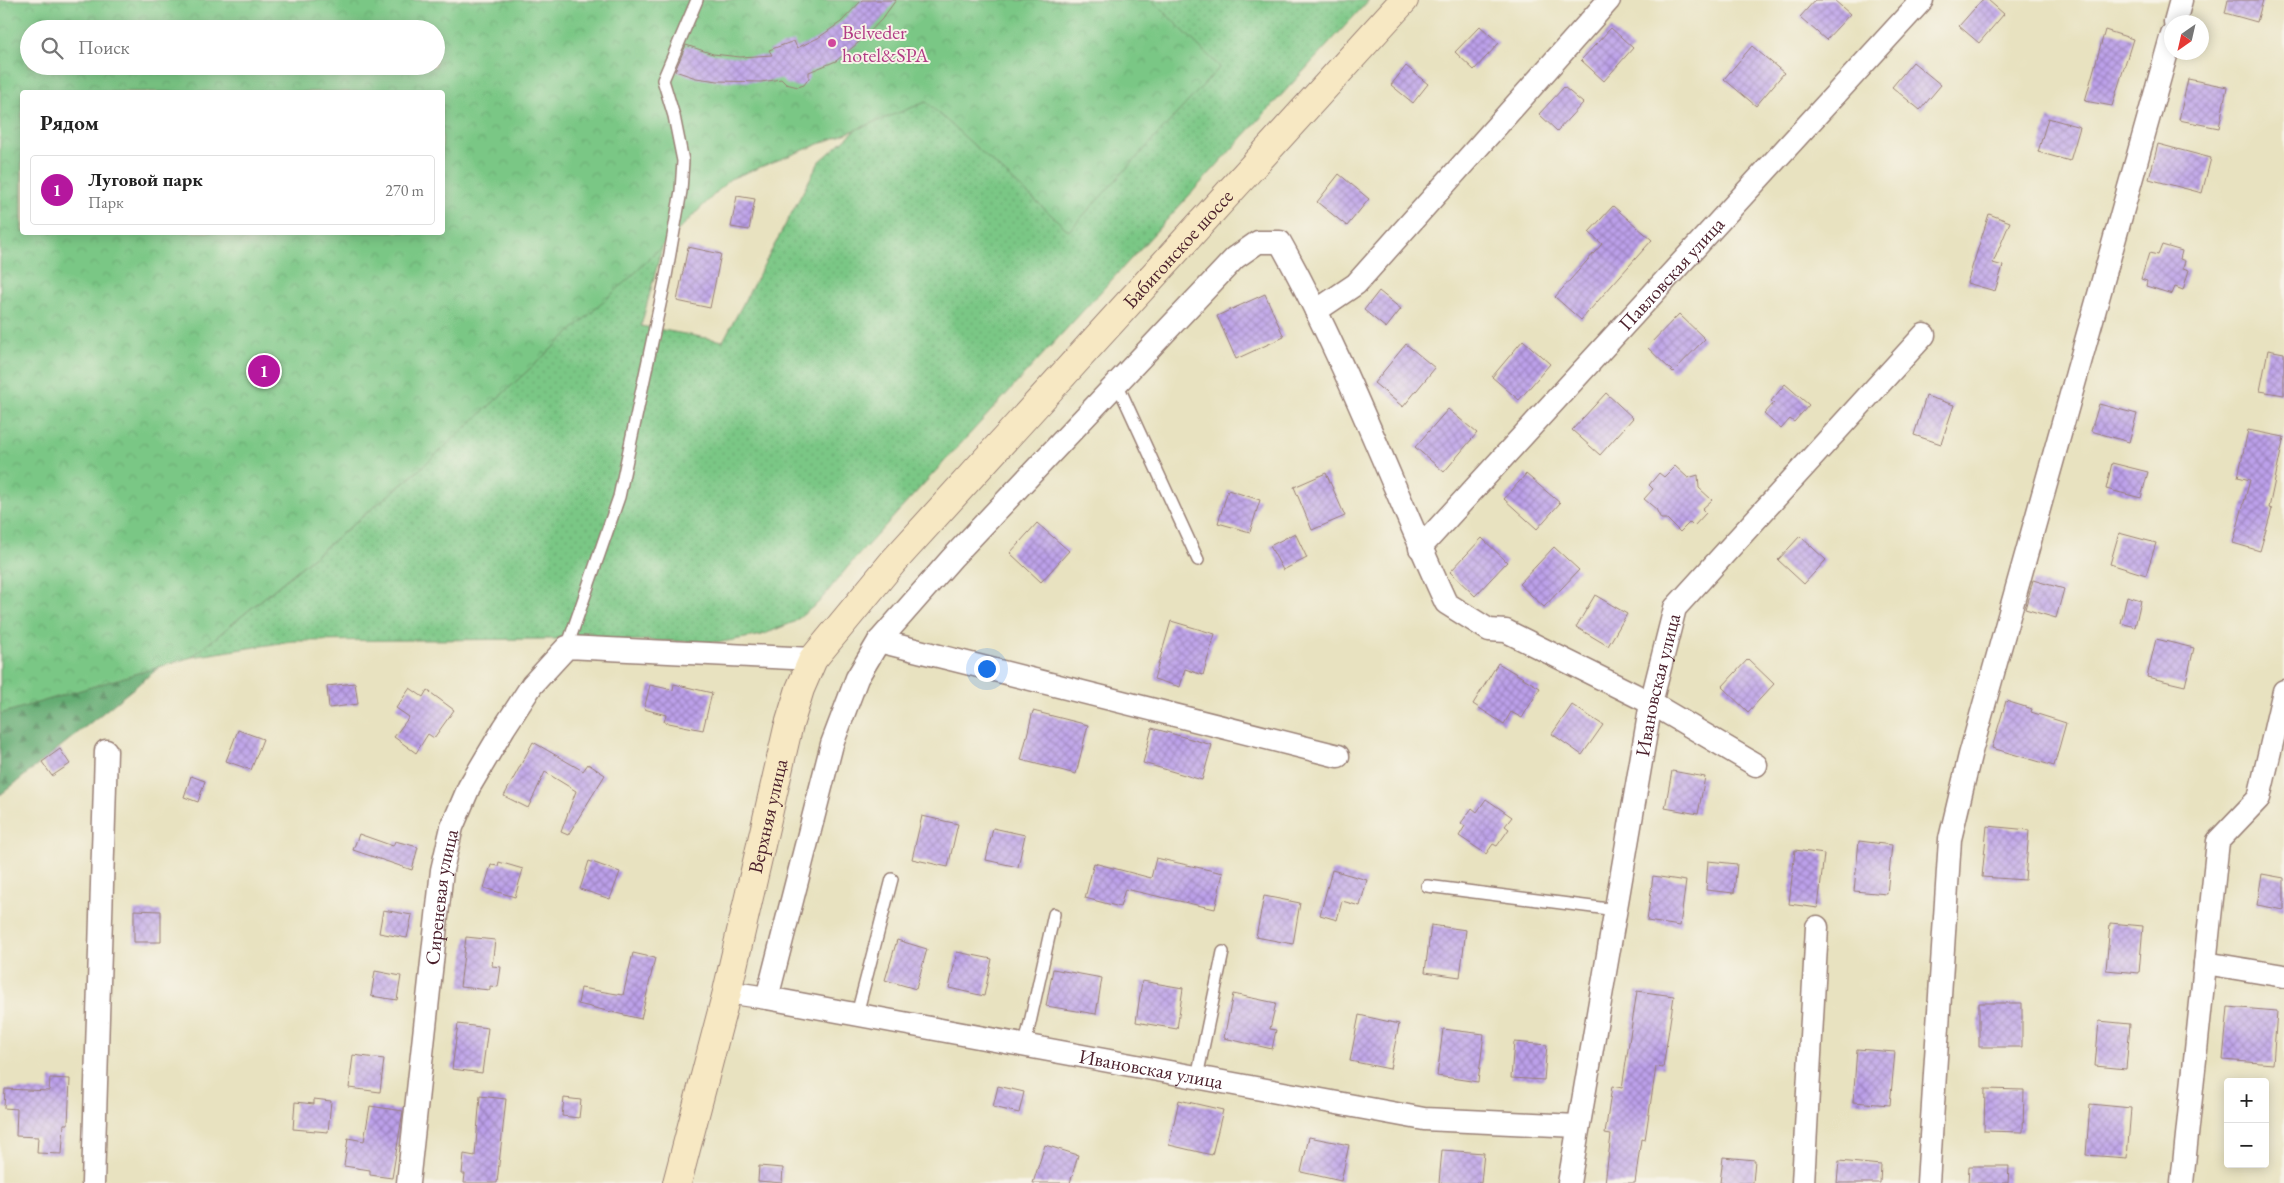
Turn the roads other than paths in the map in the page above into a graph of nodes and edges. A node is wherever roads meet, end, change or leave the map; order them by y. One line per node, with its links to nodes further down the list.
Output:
1 (697, 0): 15 (lane)
2 (1404, 0): 11 (street, Бабигонское шоссе)
3 (1609, 0): 8 (street)
4 (1922, 0): 12 (street, Павловская улица)
5 (2181, 0): 6 (street)
6 (2177, 15)
7 (2165, 60): 41 (street)
8 (1316, 311): 10 (street); 12 (street)
9 (1924, 334): 18 (street, Ивановская улица)
10 (1116, 382): 13 (lane); 14 (street)
11 (951, 498): 16 (street, Верхняя улица)
12 (1420, 548): 18 (street)
13 (1198, 560)
14 (879, 641): 20 (street); 31 (street)
15 (567, 647): 16 (street); 37 (street, Сиреневая улица)
16 (814, 659): 30 (street, Верхняя улица)
17 (2284, 691): 28 (street)
18 (1651, 703): 21 (street); 24 (street, Ивановская улица)
19 (106, 751): 36 (street)
20 (1338, 756)
21 (1756, 765)
22 (892, 879): 32 (lane)
23 (1427, 886): 24 (lane)
24 (1616, 910): 35 (street, Ивановская улица)
25 (1054, 914): 33 (lane)
26 (1817, 927): 40 (street)
27 (1223, 952): 34 (lane)
28 (2205, 964): 29 (street); 42 (street)
29 (2284, 976)
30 (727, 992): 31 (street, Ивановская улица); 38 (street, Верхняя улица)
31 (767, 998): 32 (street, Ивановская улица)
32 (857, 1014): 33 (street, Ивановская улица)
33 (1025, 1045): 34 (street, Ивановская улица)
34 (1197, 1077): 35 (street, Ивановская улица)
35 (1577, 1126): 39 (street, Ивановская улица)
36 (93, 1183)
37 (408, 1183)
38 (677, 1183)
39 (1568, 1183)
40 (1803, 1183)
41 (1928, 1183)
42 (2182, 1183)

